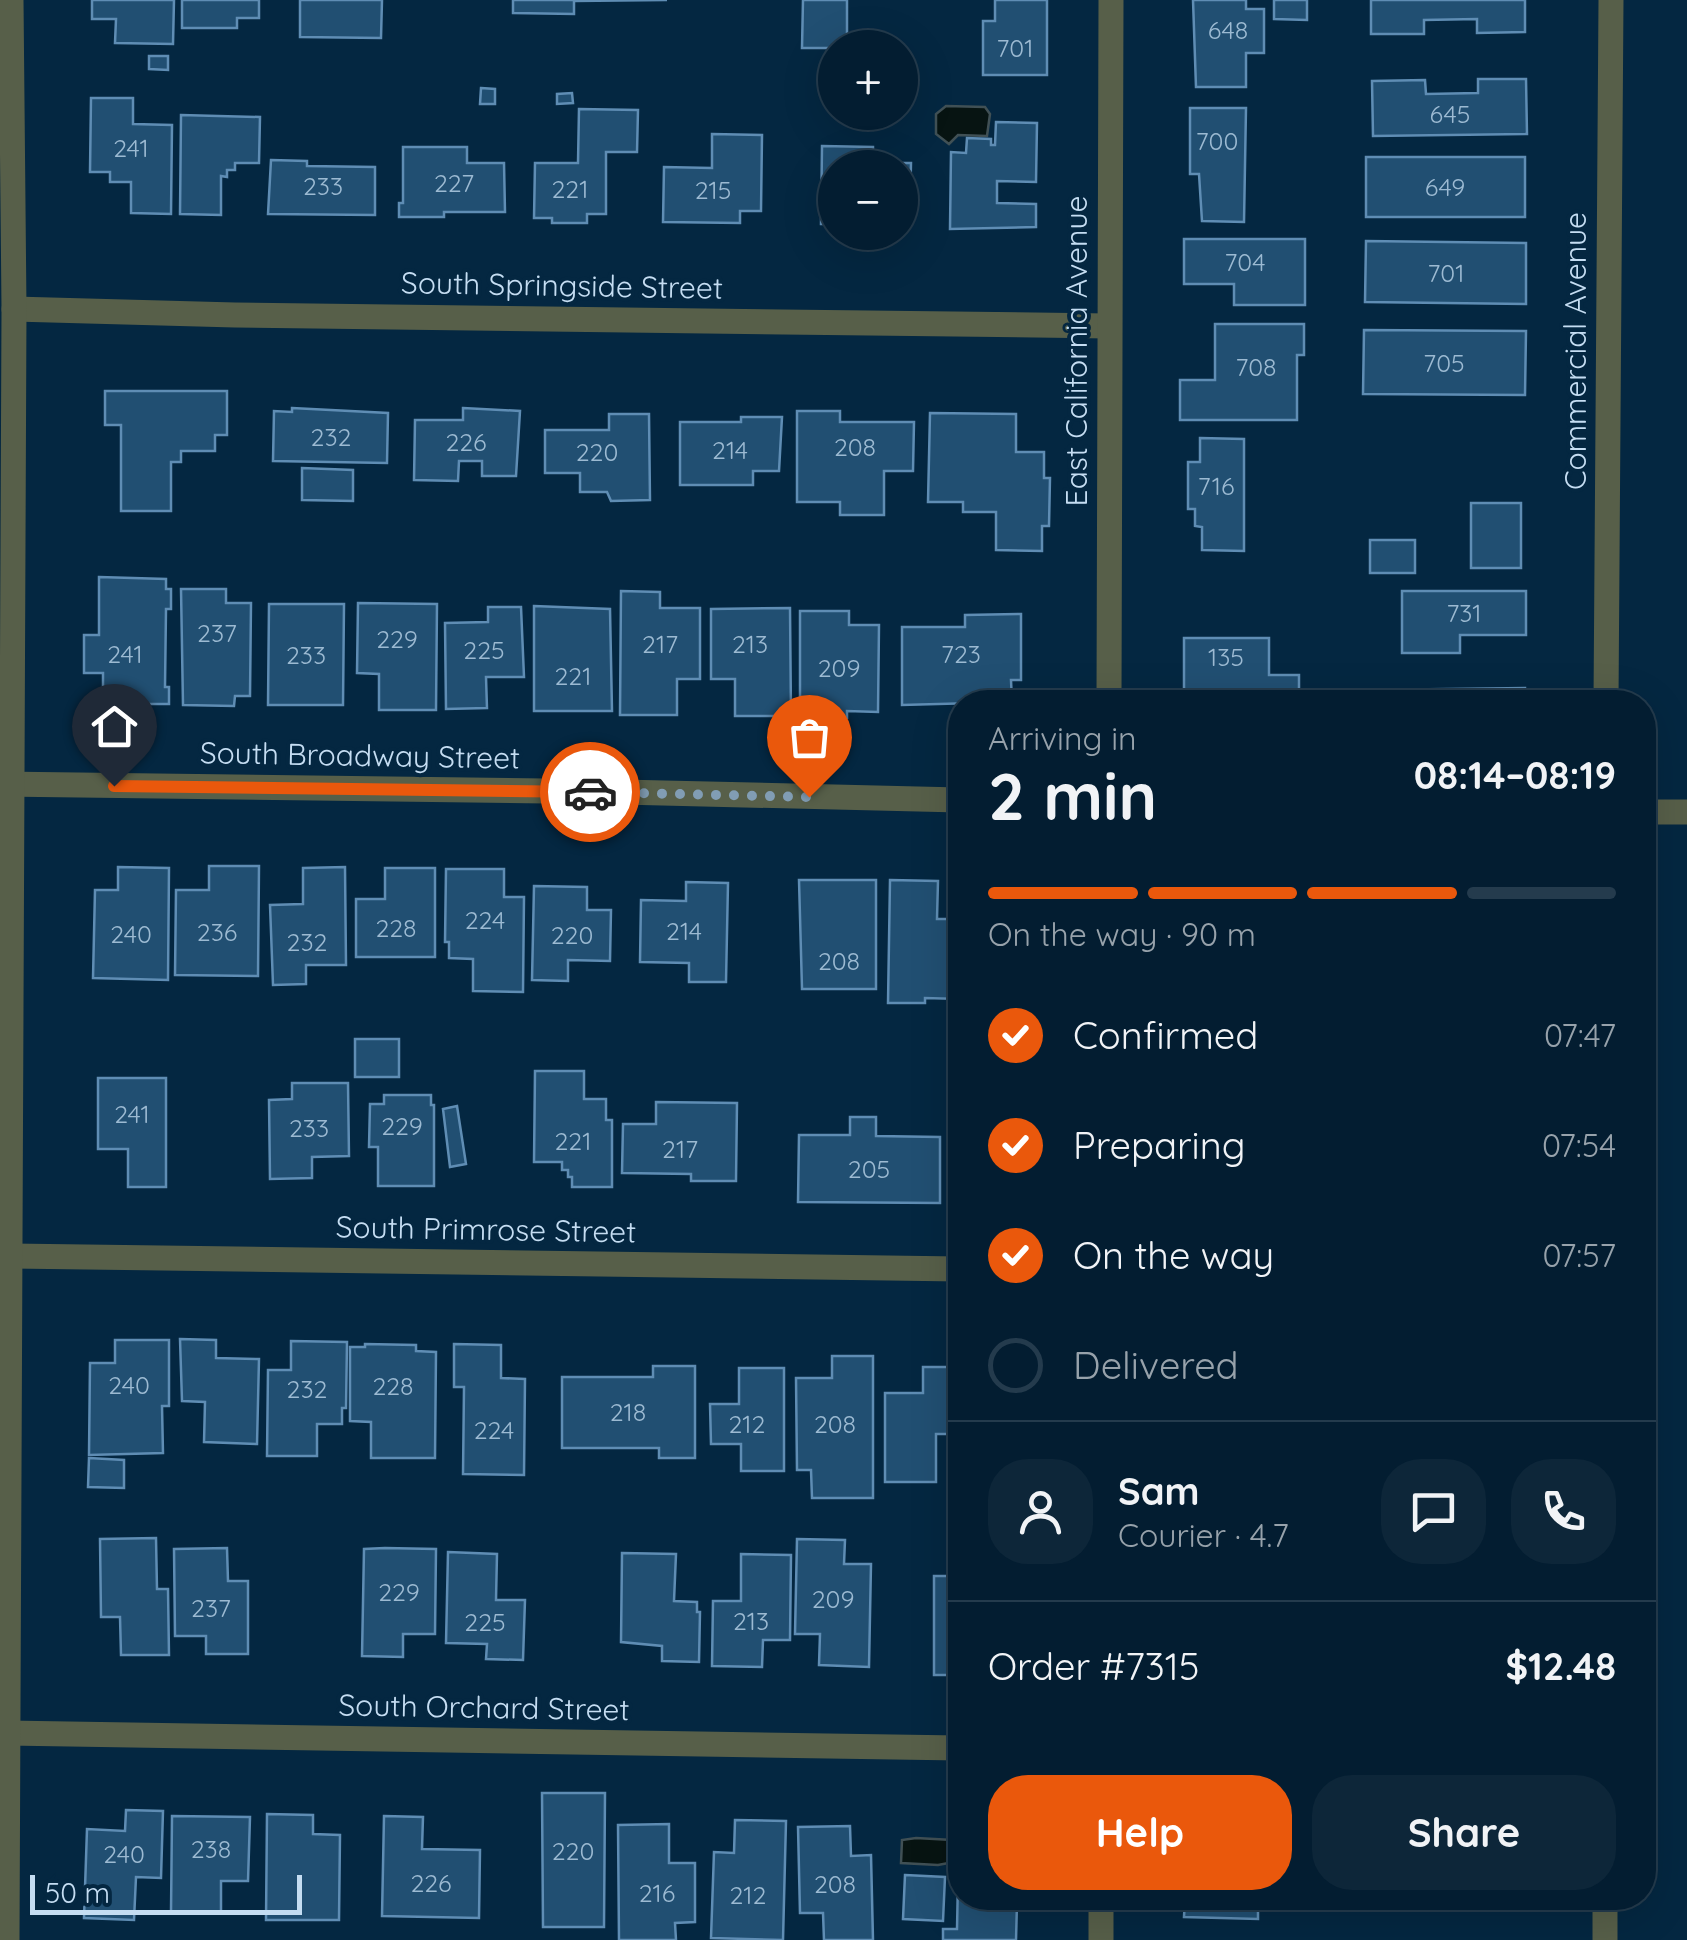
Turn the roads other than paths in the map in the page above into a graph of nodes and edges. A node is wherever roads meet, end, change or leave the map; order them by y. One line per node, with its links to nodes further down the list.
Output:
1 (11, 0): 4 (street)
2 (1111, 0): 5 (street, East California Avenue)
3 (1611, 0): 7 (street, Commercial Avenue)
4 (14, 309): 5 (street, South Springside Street); 8 (street)
5 (1109, 326): 6 (street, East California Avenue)
6 (1109, 690)
7 (1606, 690)
8 (5, 784): 9 (street, South Broadway Street); 12 (street)
9 (948, 800)
10 (1656, 812): 11 (street)
11 (1687, 812)
12 (11, 1256): 13 (street, South Primrose Street); 14 (street)
13 (948, 1270)
14 (6, 1733): 15 (street, South Orchard Street); 18 (street)
15 (948, 1748)
16 (1101, 1910): 19 (street)
17 (1605, 1910): 20 (street)
18 (6, 1940)
19 (1101, 1940)
20 (1605, 1940)

